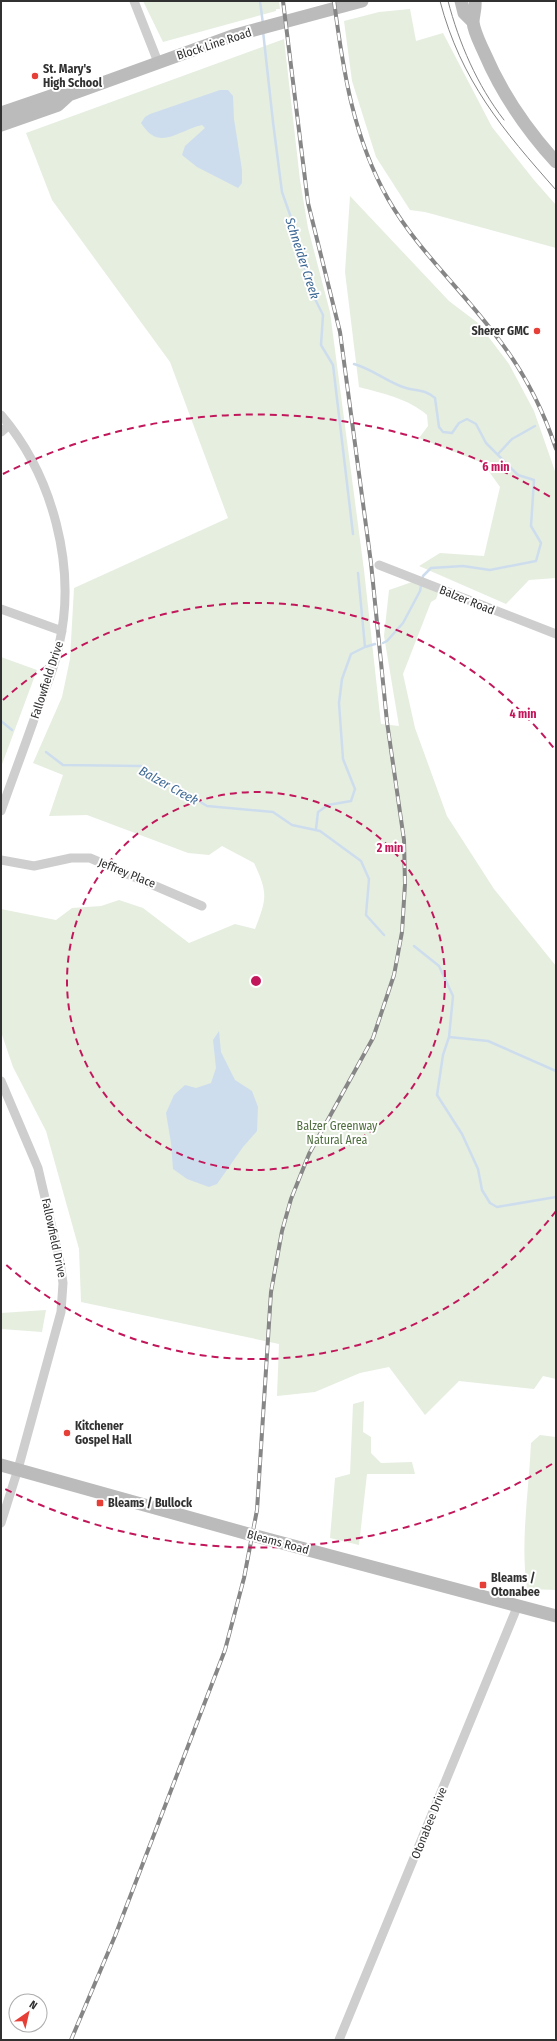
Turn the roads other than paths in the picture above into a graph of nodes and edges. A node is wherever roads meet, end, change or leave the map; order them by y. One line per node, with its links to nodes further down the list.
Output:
1 (134, 1): 6 (street)
2 (362, 1): 6 (main road, Block Line Road)
3 (461, 1): 5 (main road)
4 (475, 1): 5 (main road)
5 (473, 22): 10 (main road)
6 (158, 62): 7 (main road, Block Line Road)
7 (69, 95): 8 (main road, Block Line Road); 9 (main road, Block Line Road)
8 (1, 113)
9 (1, 125)
10 (556, 162)
11 (1, 416): 12 (street, Fallowfield Drive)
12 (9, 425): 13 (street); 16 (street, Fallowfield Drive)
13 (1, 432)
14 (379, 565): 17 (street, Balzer Road)
15 (1, 609): 16 (street)
16 (62, 631): 18 (street, Fallowfield Drive)
17 (556, 634)
18 (1, 811)
19 (1, 860): 20 (street, Jeffrey Place)
20 (202, 906)
21 (1, 1081): 23 (street, Fallowfield Drive)
22 (1, 1464): 23 (main road, Bleams Road)
23 (18, 1469): 24 (street, Fallowfield Drive); 25 (main road, Bleams Road)
24 (1, 1523)
25 (518, 1605): 26 (main road, Bleams Road); 27 (street, Otonabee Drive)
26 (556, 1616)
27 (340, 2040)

